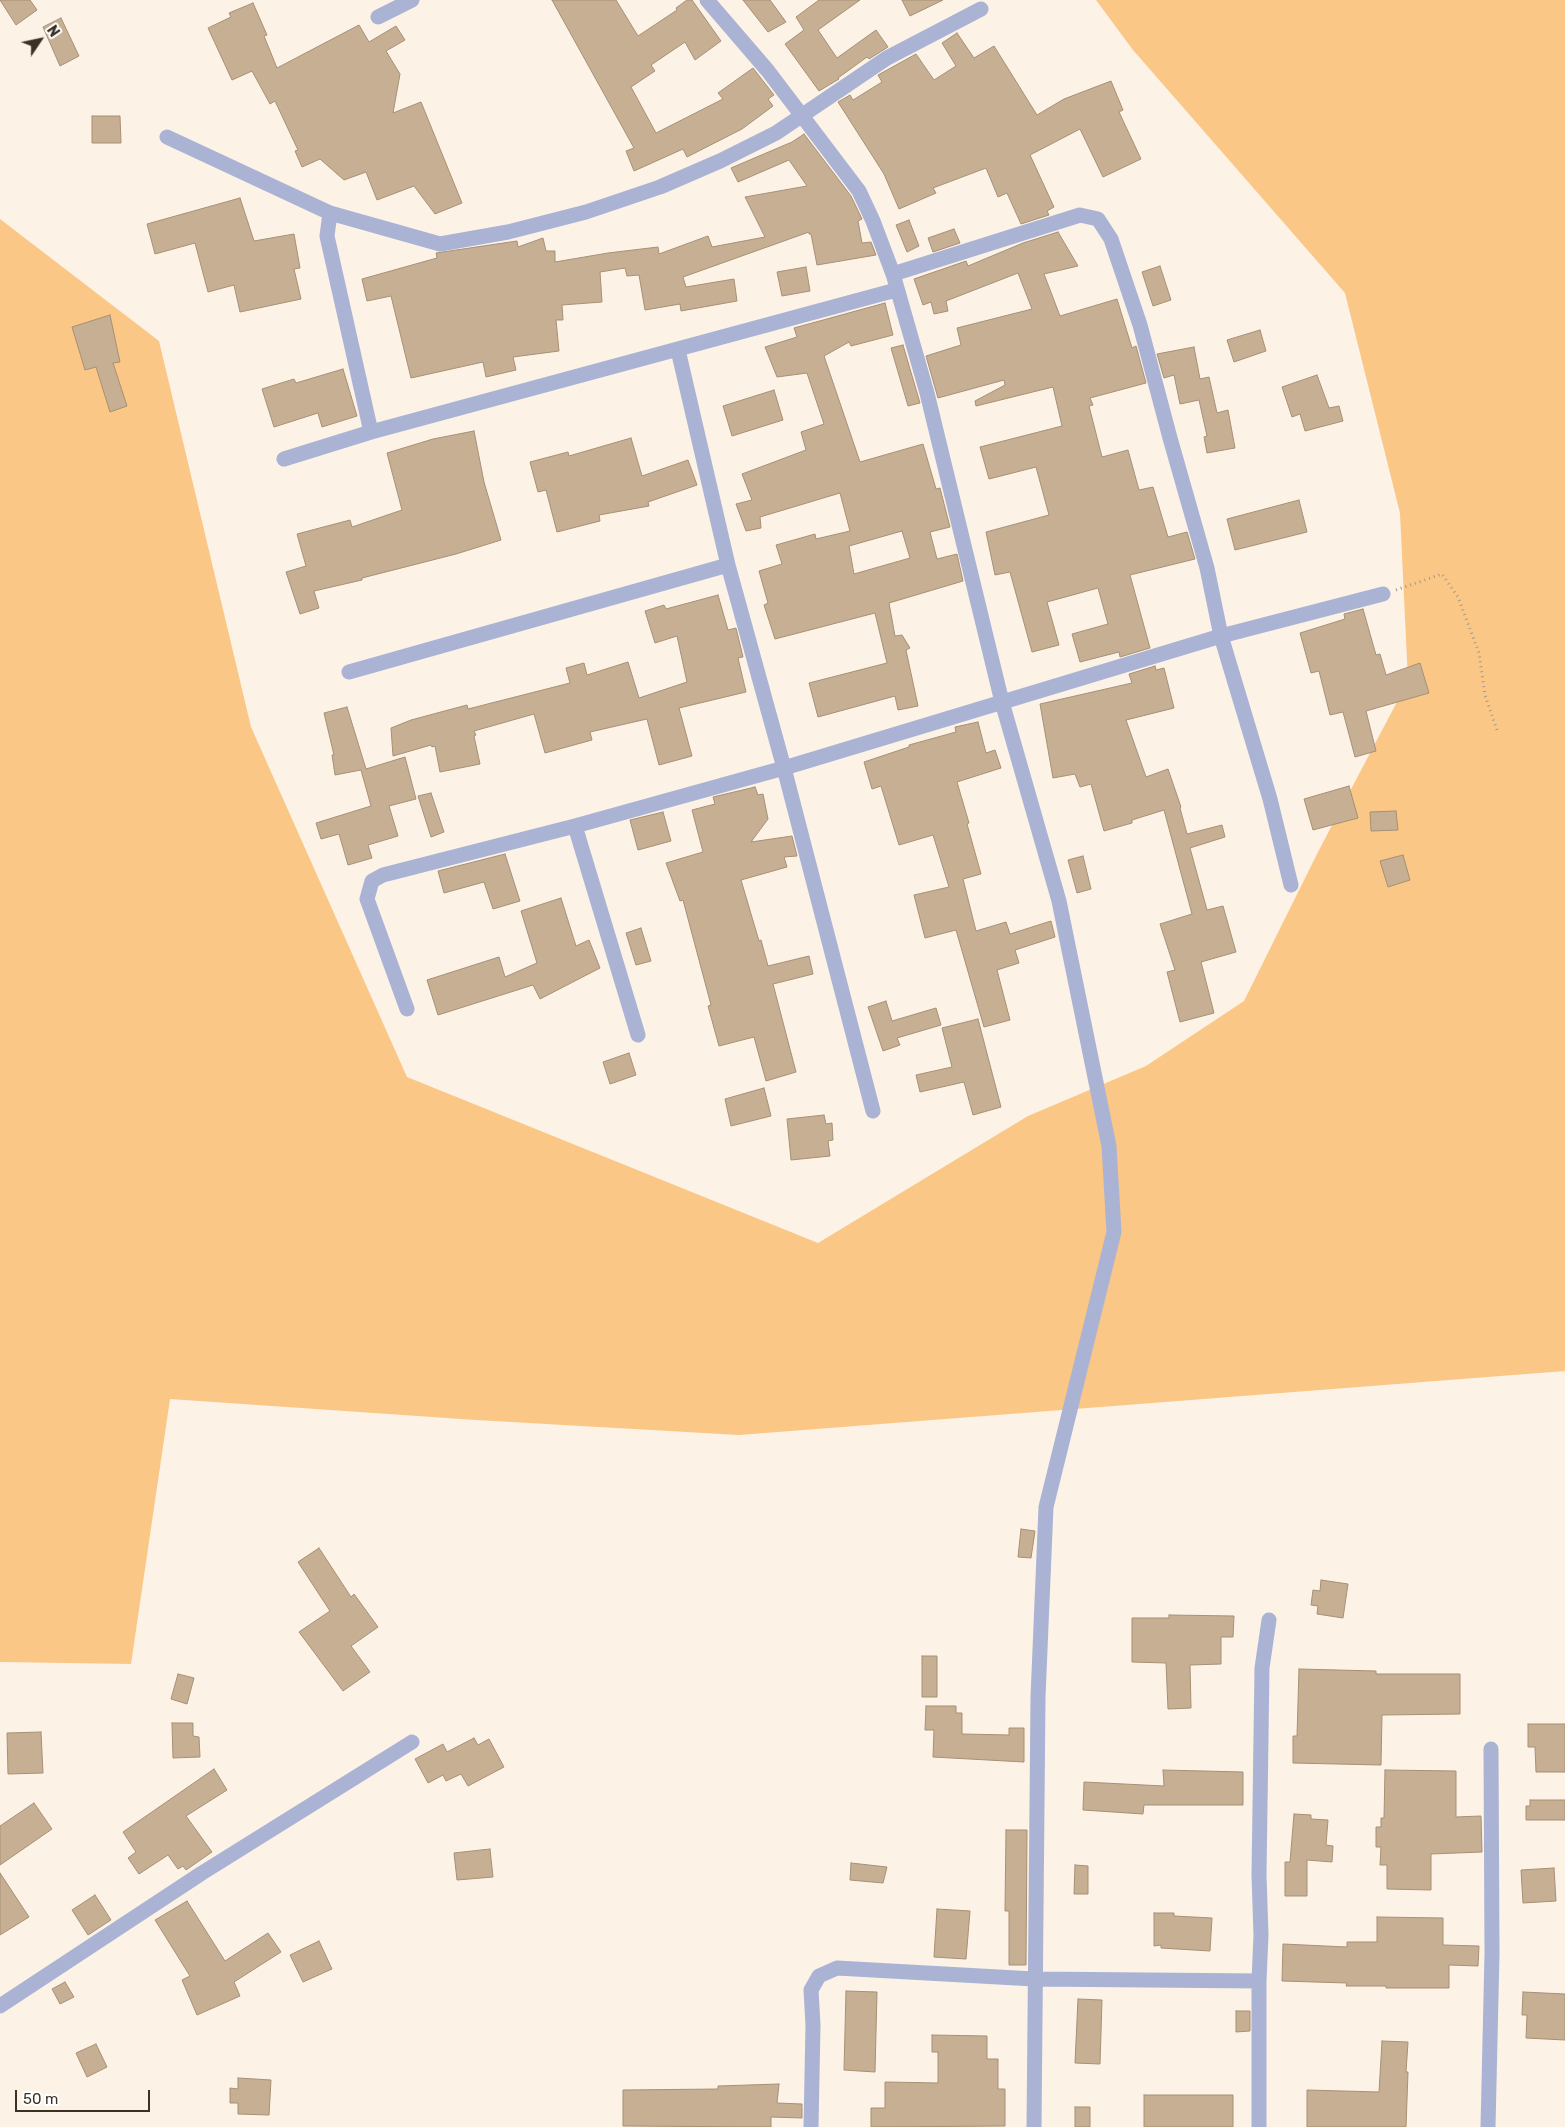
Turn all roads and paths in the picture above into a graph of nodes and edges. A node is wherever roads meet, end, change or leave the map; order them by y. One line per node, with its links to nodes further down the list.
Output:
1 (412, 0): 4 (street)
2 (707, 0): 5 (street)
3 (981, 9): 5 (street)
4 (378, 17)
5 (802, 115): 7 (street); 8 (street)
6 (167, 137): 7 (street)
7 (330, 213): 11 (street)
8 (893, 274): 9 (street); 15 (street)
9 (896, 290): 10 (street); 17 (street)
10 (678, 350): 11 (street); 13 (street)
11 (370, 432): 12 (street)
12 (284, 459)
13 (728, 566): 16 (street); 19 (street)
14 (1383, 594): 15 (street); 18 (path)
15 (1221, 636): 17 (street); 21 (street)
16 (349, 672)
17 (1002, 702): 19 (street); 28 (street)
18 (1497, 730)
19 (784, 768): 20 (street); 24 (street)
20 (575, 826): 22 (street); 23 (street)
21 (1291, 885)
22 (406, 1009)
23 (638, 1035)
24 (873, 1110)
25 (1269, 1620): 29 (street)
26 (412, 1742): 30 (street)
27 (1491, 1749): 34 (street)
28 (1034, 1979): 29 (street); 31 (street); 32 (street)
29 (1259, 1981): 33 (street)
30 (0, 2006)
31 (811, 2127)
32 (1034, 2127)
33 (1259, 2127)
34 (1488, 2127)

